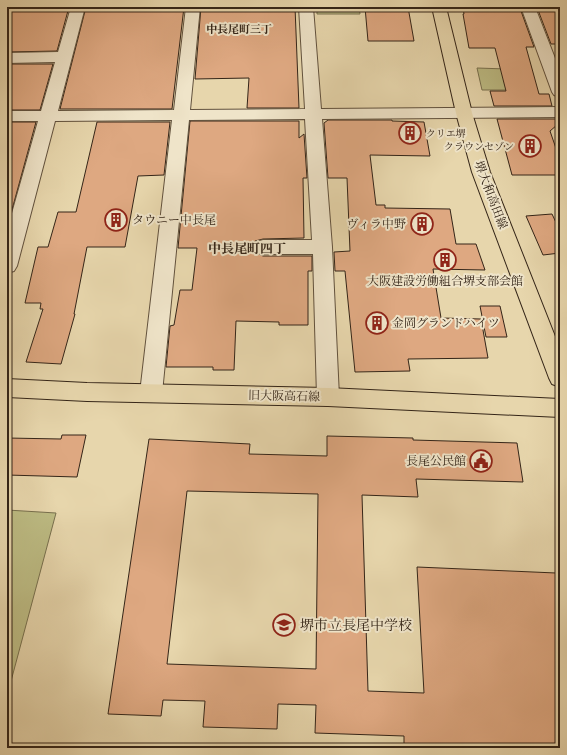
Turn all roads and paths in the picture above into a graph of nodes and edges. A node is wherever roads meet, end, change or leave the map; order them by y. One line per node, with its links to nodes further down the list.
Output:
1 (78, 7): 6 (street)
2 (193, 7): 12 (street)
3 (306, 7): 11 (street)
4 (439, 7): 10 (main road, 堺大和高田線)
5 (528, 7): 8 (street)
6 (64, 57): 7 (street); 14 (street)
7 (7, 58)
8 (560, 92)
9 (560, 112): 10 (street)
10 (464, 113): 11 (street); 18 (main road, 堺大和高田線)
11 (313, 114): 12 (street); 16 (street)
12 (181, 115): 14 (street); 20 (street)
13 (7, 116): 14 (street)
14 (48, 116): 17 (street)
15 (263, 247): 16 (street)
16 (322, 247): 21 (street)
17 (7, 266)
18 (560, 378)
19 (7, 388): 20 (main road, 旧大阪高石線)
20 (151, 393): 21 (main road, 旧大阪高石線)
21 (328, 397): 22 (main road, 旧大阪高石線)
22 (560, 408)

